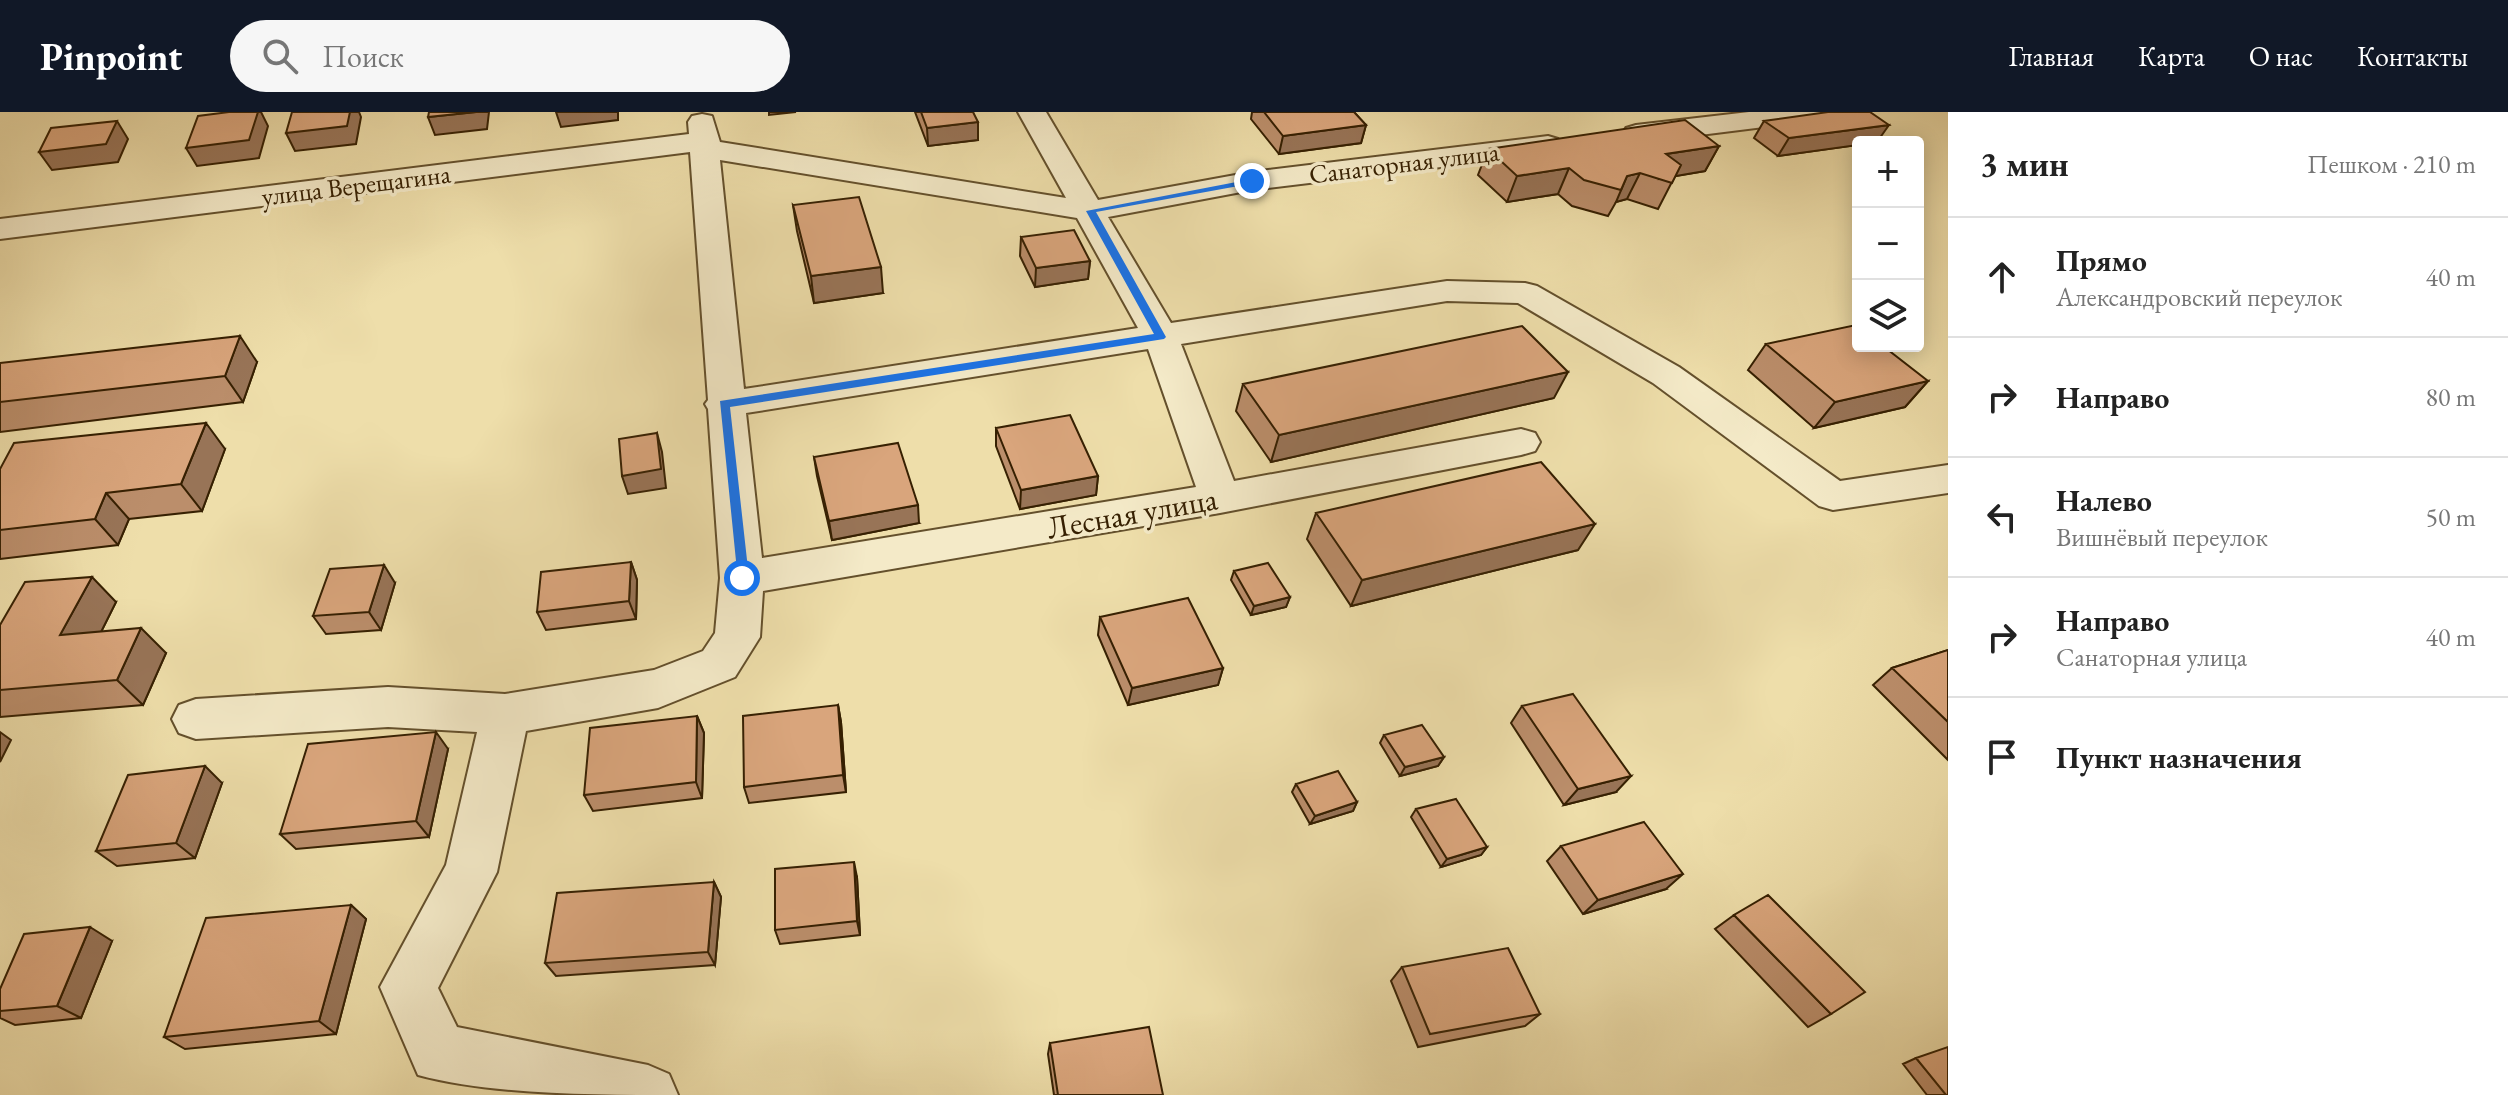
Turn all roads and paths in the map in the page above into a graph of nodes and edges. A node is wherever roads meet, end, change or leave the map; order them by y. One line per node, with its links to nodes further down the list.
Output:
1 (1032, 112): 6 (street)
2 (1820, 112): 4 (street)
3 (703, 134): 6 (street, Санаторная улица); 7 (street, улица Верещагина); 9 (street)
4 (1615, 137)
5 (1583, 141): 6 (street, Санаторная улица)
6 (1090, 211): 8 (street)
7 (0, 229)
8 (1161, 337): 9 (street); 11 (street); 12 (street)
9 (724, 404): 13 (street)
10 (1521, 442): 12 (street, Лесная улица)
11 (1948, 479)
12 (1220, 498): 13 (street, Лесная улица)
13 (742, 578): 14 (street)
14 (505, 714): 15 (street); 16 (street)
15 (196, 719)
16 (648, 1095)

